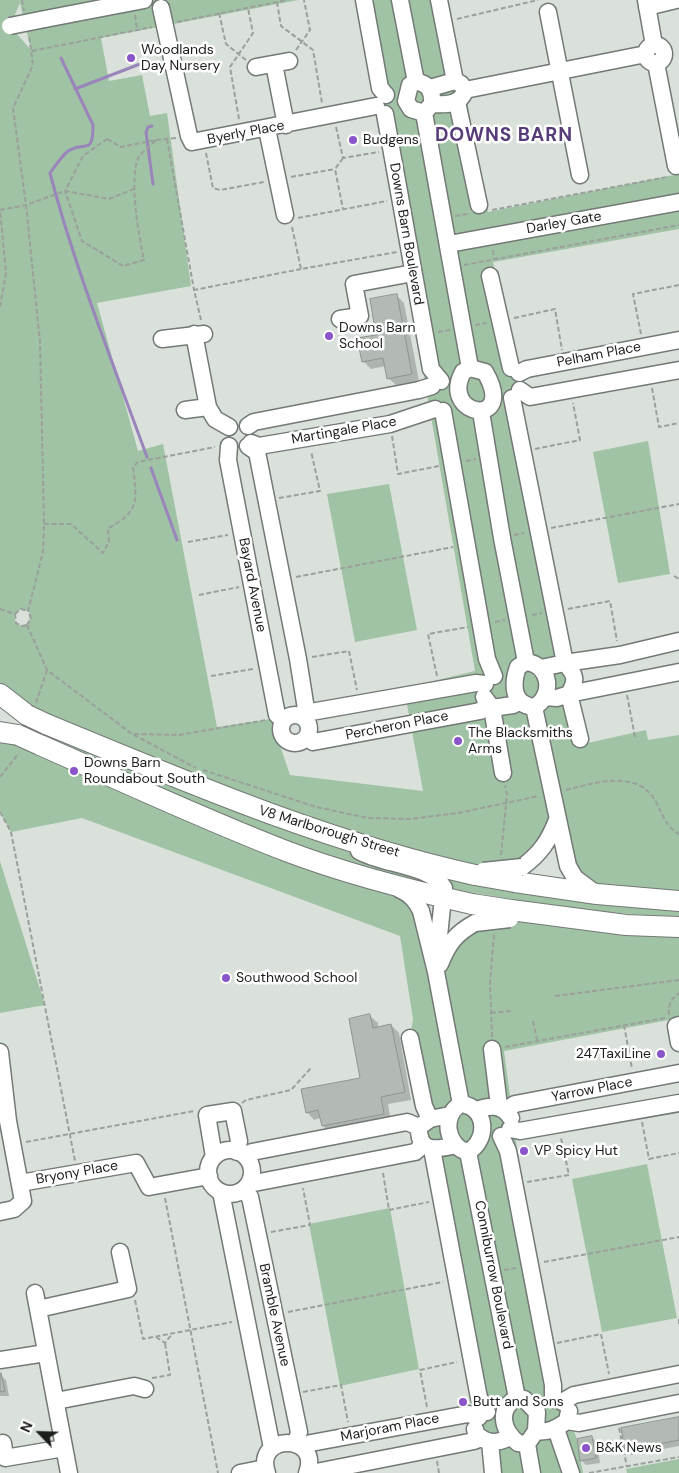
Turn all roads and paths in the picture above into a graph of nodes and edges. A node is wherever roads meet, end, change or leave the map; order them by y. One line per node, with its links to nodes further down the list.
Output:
1 (22, 0): 15 (path)
2 (145, 0): 12 (street); 18 (street, bridge)
3 (287, 0): 9 (path)
4 (304, 0): 20 (path)
5 (364, 0): 30 (street, Downs Barn Boulevard)
6 (400, 0): 27 (street)
7 (439, 0): 16 (street)
8 (676, 0): 11 (street)
9 (276, 2): 13 (path); 20 (path)
10 (539, 3): 16 (path); 26 (street)
11 (647, 3): 22 (street)
12 (165, 4): 17 (street, Byerly Place)
13 (248, 7): 14 (path); 23 (path)
14 (219, 13): 17 (path); 23 (path)
15 (25, 17)
16 (443, 22): 28 (street)
17 (164, 25): 21 (path); 36 (street, Byerly Place)
18 (5, 26)
19 (29, 34): 21 (path)
20 (301, 42): 24 (path); 32 (path)
21 (32, 51): 51 (path)
22 (660, 53): 26 (street); 29 (street)
23 (239, 54): 25 (path); 35 (path)
24 (281, 62): 25 (street); 33 (street)
25 (256, 67)
26 (560, 72): 28 (street); 45 (street)
27 (417, 87): 28 (street); 30 (street); 31 (street); 31 (street)
28 (459, 91): 31 (street); 54 (street)
29 (672, 101): 40 (street)
30 (382, 105): 31 (street); 32 (street, Byerly Place); 41 (street, Downs Barn Boulevard)
31 (422, 108): 56 (street)
32 (329, 116): 33 (street, Byerly Place); 42 (path)
33 (286, 125): 34 (street, Byerly Place)
34 (266, 129): 35 (street, Byerly Place); 46 (street)
35 (242, 134): 39 (street, Byerly Place)
36 (189, 136): 37 (path); 39 (street, Byerly Place)
37 (167, 139): 38 (path); 65 (path)
38 (156, 140): 47 (path); 48 (path)
39 (204, 141): 46 (path)
40 (676, 149): 44 (street)
41 (391, 150): 42 (path); 49 (street, Downs Barn Boulevard)
42 (343, 158): 43 (path)
43 (335, 169): 46 (path); 52 (path)
44 (674, 171): 54 (path)
45 (580, 175)
46 (278, 179): 55 (street)
47 (134, 189): 48 (path); 48 (path)
48 (65, 191): 51 (path)
49 (399, 199): 52 (path); 59 (street, Downs Barn Boulevard)
50 (679, 202): 58 (street, Darley Gate)
51 (26, 205): 53 (path); 90 (path)
52 (343, 209): 61 (path)
53 (0, 210): 66 (path)
54 (478, 210): 56 (path)
55 (285, 214)
56 (444, 218): 58 (street)
57 (679, 225): 60 (path)
58 (449, 244): 60 (street)
59 (408, 250): 61 (path); 62 (street, Downs Barn Boulevard)
60 (452, 268): 74 (street)
61 (301, 269): 65 (path)
62 (413, 273): 67 (street); 76 (street, Downs Barn Boulevard)
63 (490, 276): 73 (street)
64 (679, 285): 71 (path)
65 (194, 290): 68 (path)
66 (0, 307)
67 (340, 319)
68 (199, 334): 69 (street); 80 (street)
69 (162, 339)
70 (679, 340): 71 (street, Pelham Place)
71 (643, 347): 73 (street, Pelham Place)
72 (679, 370): 75 (street, Pelham Place)
73 (515, 371): 74 (street, Pelham Place); 77 (street)
74 (471, 373): 76 (street, Martingale Place); 78 (street); 79 (street)
75 (649, 375): 77 (street, Pelham Place); 83 (path)
76 (436, 383): 82 (street); 84 (street, Martingale Place)
77 (516, 394): 79 (street); 91 (street)
78 (466, 405): 79 (street); 82 (street, Martingale Place)
79 (487, 406): 93 (street)
80 (208, 407): 81 (street); 86 (street)
81 (185, 410)
82 (439, 410): 85 (street, Martingale Place); 95 (street)
83 (679, 423)
84 (248, 426): 86 (street); 87 (street)
85 (308, 437): 87 (street, Martingale Place); 88 (path)
86 (228, 438): 87 (street); 90 (path); 92 (street, Bayard Avenue)
87 (250, 445): 88 (street)
88 (267, 500): 97 (street)
89 (679, 504): 91 (path)
90 (44, 524): 102 (path)
91 (540, 530): 93 (path); 103 (street)
92 (242, 533): 94 (path); 99 (street, Bayard Avenue)
93 (502, 538): 105 (street)
94 (188, 542)
95 (465, 545): 97 (path); 106 (street)
96 (674, 576): 98 (path)
97 (282, 579): 122 (street)
98 (679, 579)
99 (252, 584): 100 (path); 121 (street, Bayard Avenue)
100 (199, 595)
101 (0, 609): 104 (path)
102 (28, 611): 104 (path); 107 (path)
103 (555, 611): 105 (path); 109 (path); 110 (street)
104 (15, 614): 107 (path)
105 (518, 617): 106 (path); 111 (street)
106 (481, 624): 114 (street); 116 (path)
107 (27, 625): 124 (path)
108 (679, 641): 109 (street)
109 (620, 655): 110 (street)
110 (565, 663): 111 (street); 118 (street)
111 (534, 665): 113 (street); 119 (street)
112 (679, 672): 115 (street)
113 (515, 676): 114 (street, Percheron Place); 119 (street)
114 (489, 680): 116 (street, Percheron Place); 120 (street)
115 (625, 682): 118 (street); 126 (path)
116 (440, 689): 122 (street, Percheron Place)
117 (0, 694): 134 (main road, V8 Marlborough Street, bridge)
118 (569, 694): 119 (street); 127 (street)
119 (533, 702): 120 (street); 129 (street)
120 (490, 707): 125 (street, Percheron Place); 128 (street)
121 (281, 717): 122 (street); 124 (path); 125 (street)
122 (303, 718): 125 (street)
123 (9, 734): 136 (main road, V8 Marlborough Street, bridge)
124 (132, 734): 130 (path)
125 (307, 737)
126 (635, 737)
127 (580, 739)
128 (503, 773): 130 (path)
129 (552, 794): 130 (path); 132 (street); 133 (path)
130 (505, 803)
131 (0, 812): 167 (path)
132 (557, 820): 135 (street); 137 (street)
133 (679, 834)
134 (336, 838): 135 (main road, V8 Marlborough Street, bridge); 138 (street)
135 (518, 874): 137 (main road, V8 Marlborough Street)
136 (391, 884): 138 (main road, V8 Marlborough Street); 142 (street)
137 (597, 894): 139 (main road, V8 Marlborough Street)
138 (444, 898): 140 (main road, V8 Marlborough Street); 142 (street)
139 (679, 901)
140 (474, 913): 141 (main road, V8 Marlborough Street, bridge); 142 (street)
141 (679, 927)
142 (436, 972): 162 (street)
143 (679, 980): 145 (path)
144 (679, 993): 148 (path)
145 (555, 996)
146 (511, 1011): 147 (path)
147 (491, 1013)
148 (674, 1019): 150 (path); 153 (street)
149 (533, 1021): 152 (path)
150 (624, 1025): 152 (path); 158 (path)
151 (410, 1038): 165 (street)
152 (537, 1040): 154 (path)
153 (679, 1043)
154 (492, 1049): 160 (street)
155 (6, 1058): 169 (street, Bryony Place)
156 (311, 1068): 164 (path)
157 (679, 1073): 158 (street, Yarrow Place)
158 (634, 1082): 160 (street, Yarrow Place)
159 (679, 1102): 163 (street, Yarrow Place)
160 (502, 1108): 162 (street, Yarrow Place); 168 (street)
161 (201, 1109): 167 (path)
162 (462, 1110): 165 (street, Yarrow Place); 170 (street); 170 (street)
163 (640, 1110): 166 (street, Yarrow Place); 172 (path)
164 (232, 1111): 173 (street); 174 (street)
165 (425, 1123): 171 (street); 173 (street)
166 (558, 1124): 168 (street, Yarrow Place); 181 (path)
167 (70, 1133): 169 (path); 176 (path)
168 (506, 1133): 170 (street, Yarrow Place); 181 (street)
169 (13, 1144): 179 (street, Bryony Place)
170 (468, 1146): 171 (street, Yarrow Place); 190 (street, Conniburrow Boulevard)
171 (427, 1147): 175 (street); 184 (street)
172 (679, 1153)
173 (241, 1154): 174 (street); 182 (street)
174 (214, 1157): 178 (street)
175 (380, 1159): 177 (street); 184 (path)
176 (77, 1173): 179 (street, Bryony Place); 180 (street, Bryony Place)
177 (301, 1173): 182 (street); 186 (path)
178 (209, 1176): 180 (street); 183 (street)
179 (20, 1183): 185 (street, Bryony Place)
180 (162, 1185): 197 (path)
181 (514, 1185): 189 (street)
182 (246, 1187): 183 (street); 186 (street, Bramble Avenue)
183 (220, 1192): 194 (street, Bramble Avenue)
184 (441, 1200): 191 (street)
185 (0, 1212)
186 (257, 1235): 193 (street, Bramble Avenue)
187 (679, 1237): 189 (path)
188 (120, 1252): 192 (street)
189 (530, 1265): 190 (path); 207 (street)
190 (492, 1273): 210 (street, Conniburrow Boulevard)
191 (457, 1280): 193 (path); 203 (street)
192 (128, 1289): 199 (path); 201 (street)
193 (274, 1315): 206 (street, Bramble Avenue)
194 (247, 1319): 197 (path); 221 (street, Bramble Avenue)
195 (679, 1319): 196 (path)
196 (679, 1326)
197 (192, 1330): 198 (path); 226 (path)
198 (172, 1334): 199 (path); 200 (path)
199 (156, 1337): 200 (path)
200 (165, 1343): 205 (path)
201 (46, 1353): 202 (street); 208 (street)
202 (0, 1360)
203 (472, 1360): 211 (street); 212 (path)
204 (679, 1374): 207 (street, Marjoram Place)
205 (145, 1389): 208 (street)
206 (291, 1394): 214 (path); 219 (street, Bramble Avenue)
207 (558, 1400): 210 (street, Marjoram Place); 213 (street)
208 (56, 1401): 220 (street)
209 (679, 1403): 213 (street)
210 (518, 1404): 211 (street, Marjoram Place); 215 (street); 216 (street)
211 (483, 1414): 212 (street, Marjoram Place); 217 (street)
212 (430, 1421): 214 (street, Marjoram Place)
213 (562, 1425): 216 (street); 232 (street)
214 (350, 1436): 219 (street, Marjoram Place)
215 (510, 1437): 216 (street); 217 (street)
216 (532, 1437): 231 (street)
217 (485, 1440): 222 (street); 230 (street)
218 (3, 1442): 220 (street)
219 (299, 1445): 221 (street, Marjoram Place); 228 (street, Bramble Avenue)
220 (64, 1448): 225 (street)
221 (272, 1448): 224 (street)
222 (435, 1449): 228 (street); 229 (path)
223 (679, 1457): 233 (path)
224 (266, 1470): 227 (street)
225 (69, 1473)
226 (218, 1473)
227 (240, 1473)
228 (309, 1473)
229 (440, 1473)
230 (493, 1473)
231 (532, 1473)
232 (570, 1473)
233 (589, 1473)

